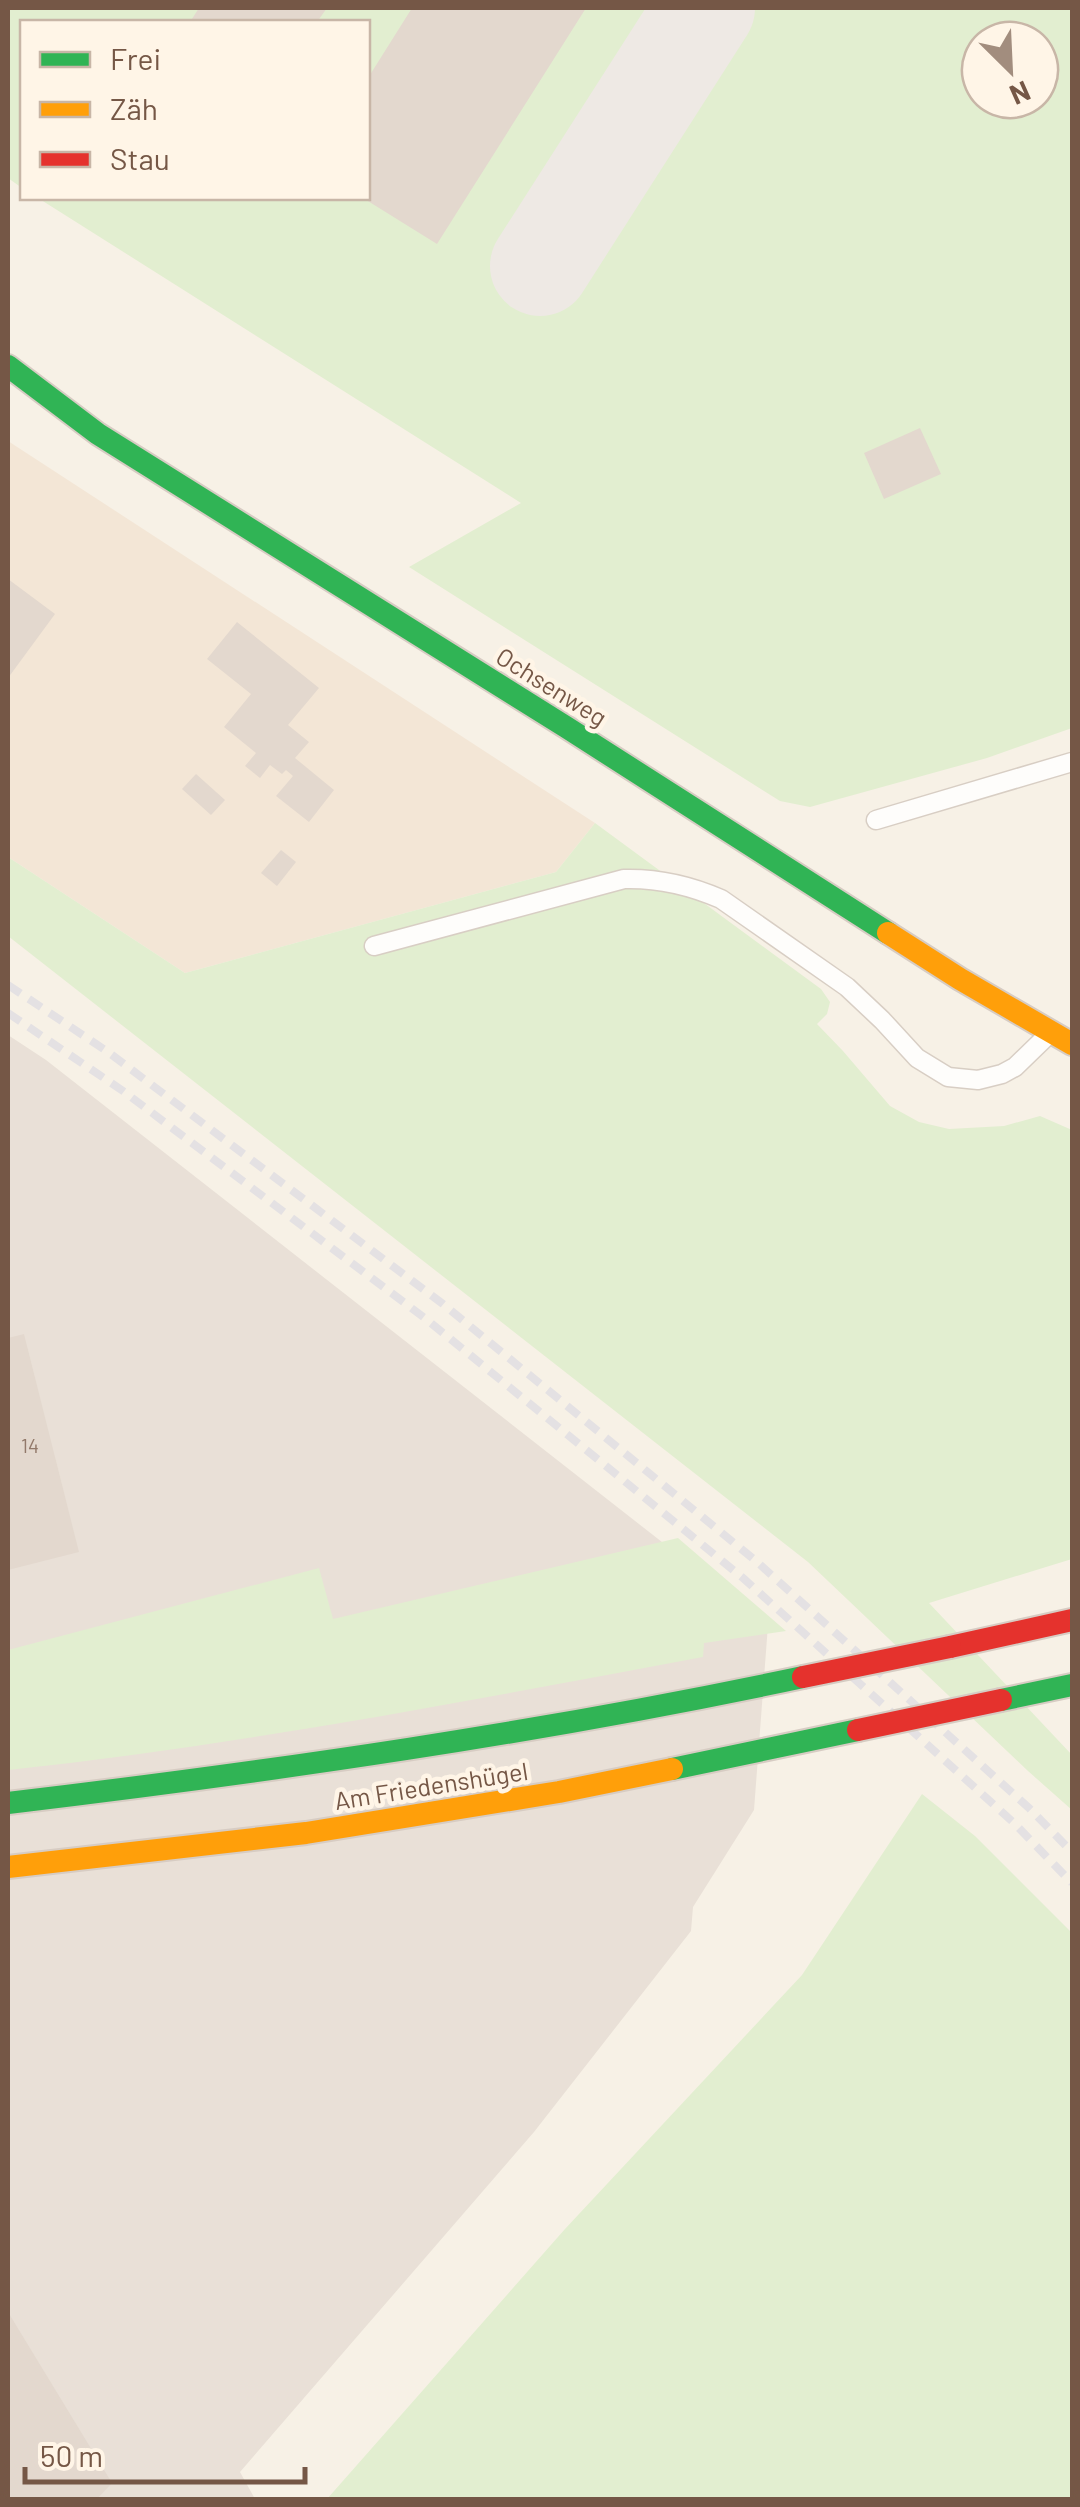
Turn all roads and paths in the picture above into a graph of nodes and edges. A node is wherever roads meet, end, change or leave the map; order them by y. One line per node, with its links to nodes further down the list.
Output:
1 (8, 366): 5 (main road, Ochsenweg)
2 (1072, 762): 3 (lane)
3 (876, 820)
4 (374, 946): 5 (lane)
5 (1062, 1031)
6 (1072, 1620): 8 (main road, Am Friedenshügel, bridge)
7 (1072, 1685): 9 (main road, Am Friedenshügel, bridge)
8 (8, 1803)
9 (8, 1866)

